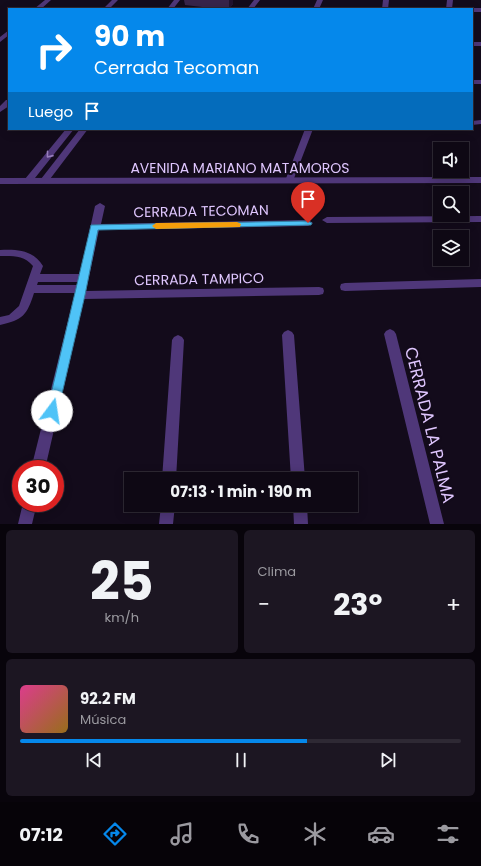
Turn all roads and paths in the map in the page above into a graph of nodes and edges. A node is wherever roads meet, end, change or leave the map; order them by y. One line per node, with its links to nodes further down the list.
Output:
1 (48, 0): 5 (street)
2 (115, 0): 6 (street)
3 (178, 0): 7 (street)
4 (257, 0): 8 (street)
5 (38, 8)
6 (107, 8)
7 (171, 8)
8 (251, 8)
9 (8, 32): 10 (street)
10 (0, 40)
11 (8, 103): 12 (street)
12 (0, 110)
13 (69, 130): 18 (street, one-way to 18)
14 (83, 130): 19 (street)
15 (309, 130): 20 (street)
16 (481, 180): 20 (street, AVENIDA MARIANO MATAMOROS)
17 (0, 181): 18 (street, AVENIDA MARIANO MATAMOROS)
18 (28, 181): 19 (street, AVENIDA MARIANO MATAMOROS)
19 (44, 181): 20 (street, AVENIDA MARIANO MATAMOROS)
20 (289, 181)
21 (100, 206): 25 (street)
22 (481, 219): 23 (street)
23 (327, 220)
24 (308, 223): 25 (street, CERRADA TECOMAN)
25 (94, 227): 30 (street)
26 (0, 253): 27 (street)
27 (35, 278): 30 (street); 31 (street)
28 (481, 283): 29 (street)
29 (345, 286)
30 (82, 287): 31 (street); 32 (street, CERRADA TAMPICO); 37 (street)
31 (31, 289): 33 (street)
32 (319, 291)
33 (0, 321)
34 (390, 334): 46 (street, CERRADA LA PALMA)
35 (288, 336): 39 (street)
36 (178, 340): 38 (street)
37 (40, 460)
38 (169, 472)
39 (298, 472)
40 (28, 512): 43 (street)
41 (167, 512): 44 (street)
42 (300, 512): 45 (street)
43 (25, 524)
44 (166, 524)
45 (301, 524)
46 (437, 524)

